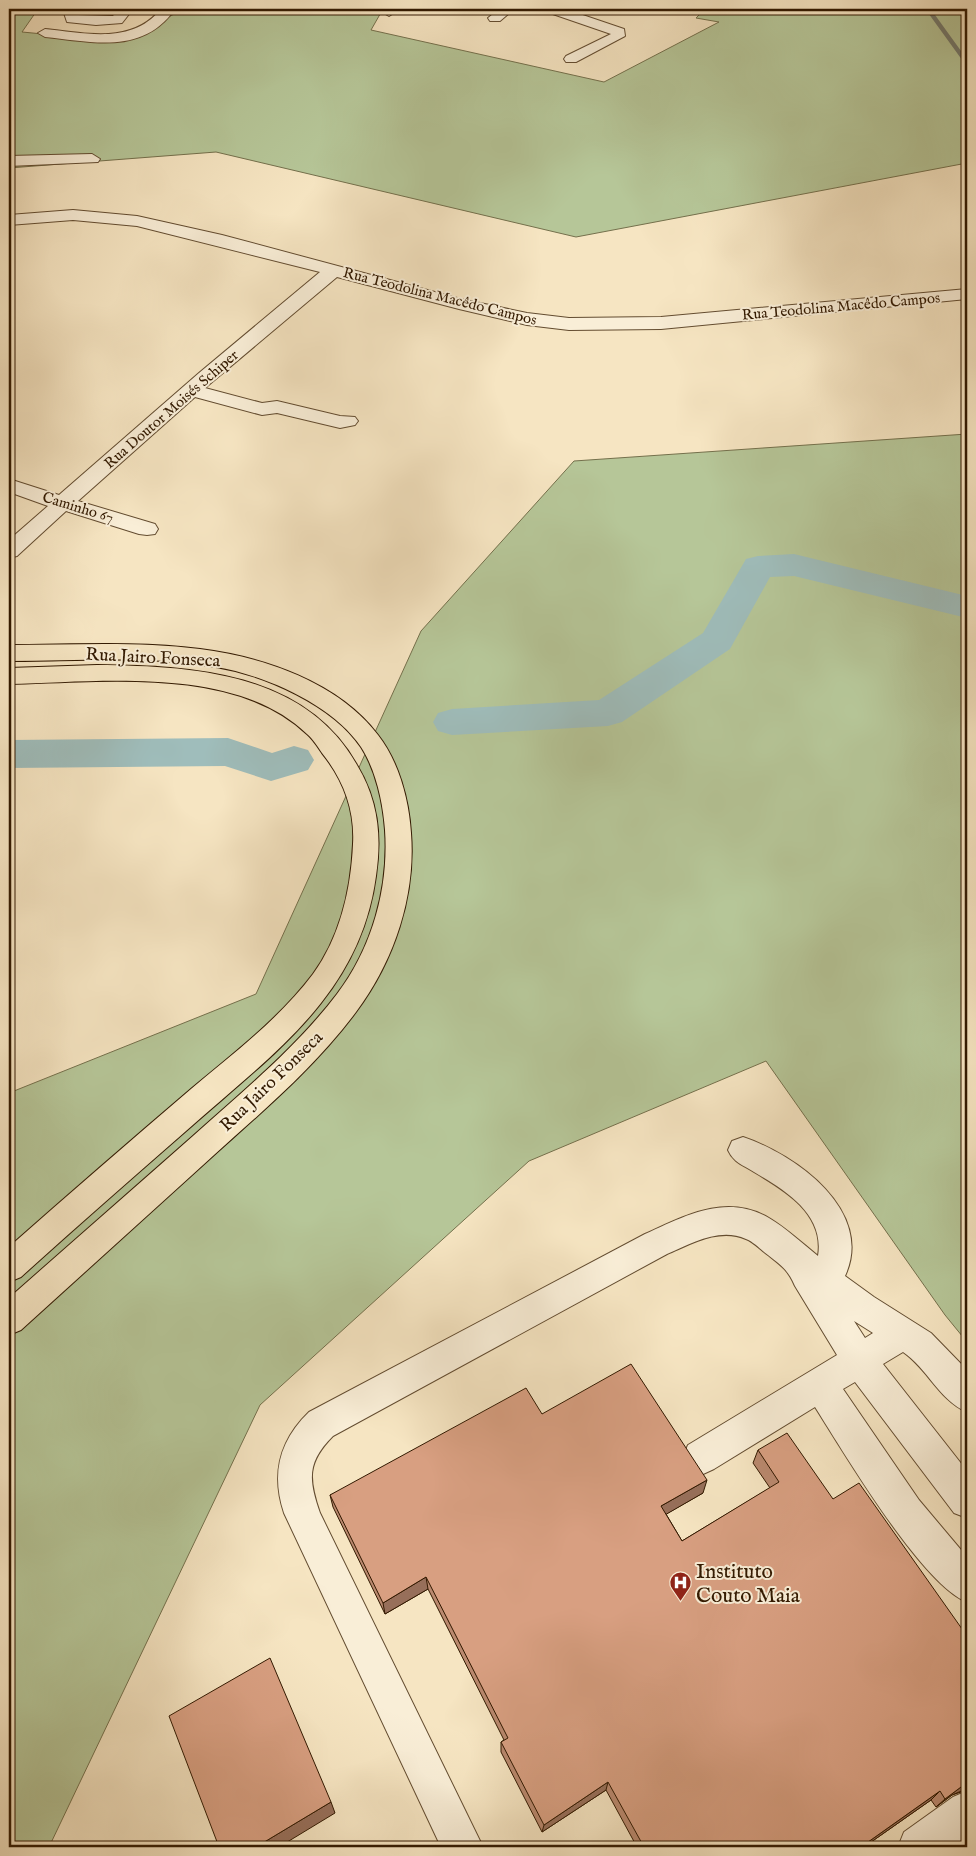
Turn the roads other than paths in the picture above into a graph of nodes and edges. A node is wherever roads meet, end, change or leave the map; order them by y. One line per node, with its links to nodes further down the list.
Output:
1 (74, 9): 2 (street)
2 (126, 9)
3 (168, 9): 7 (street)
4 (507, 9): 6 (street)
5 (552, 9): 8 (street)
6 (495, 18)
7 (45, 33)
8 (571, 59)
9 (92, 160): 10 (street)
10 (9, 161)
11 (9, 220): 12 (street, Rua Teodolina Macêdo Campos)
12 (334, 270): 13 (street, Rua Teodolina Macêdo Campos); 14 (street, Rua Doutor Moisés Schiper)
13 (967, 294)
14 (192, 390): 15 (street); 17 (street, Rua Doutor Moisés Schiper)
15 (348, 421)
16 (9, 485): 17 (street, Caminho 67)
17 (61, 503): 18 (street, Caminho 67); 19 (street, Rua Doutor Moisés Schiper)
18 (147, 528)
19 (9, 551)
20 (9, 653): 25 (main road, Rua Jairo Fonseca)
21 (9, 676): 23 (main road, Rua Jairo Fonseca)
22 (743, 1150): 24 (street)
23 (9, 1267)
24 (823, 1289): 26 (street); 27 (street); 34 (street)
25 (9, 1319)
26 (904, 1333): 27 (street); 29 (street)
27 (859, 1360): 28 (street); 31 (street)
28 (820, 1384): 30 (street); 32 (street)
29 (967, 1395)
30 (701, 1456)
31 (967, 1500)
32 (967, 1583)
33 (967, 1811): 35 (street)
34 (462, 1847)
35 (919, 1847)

